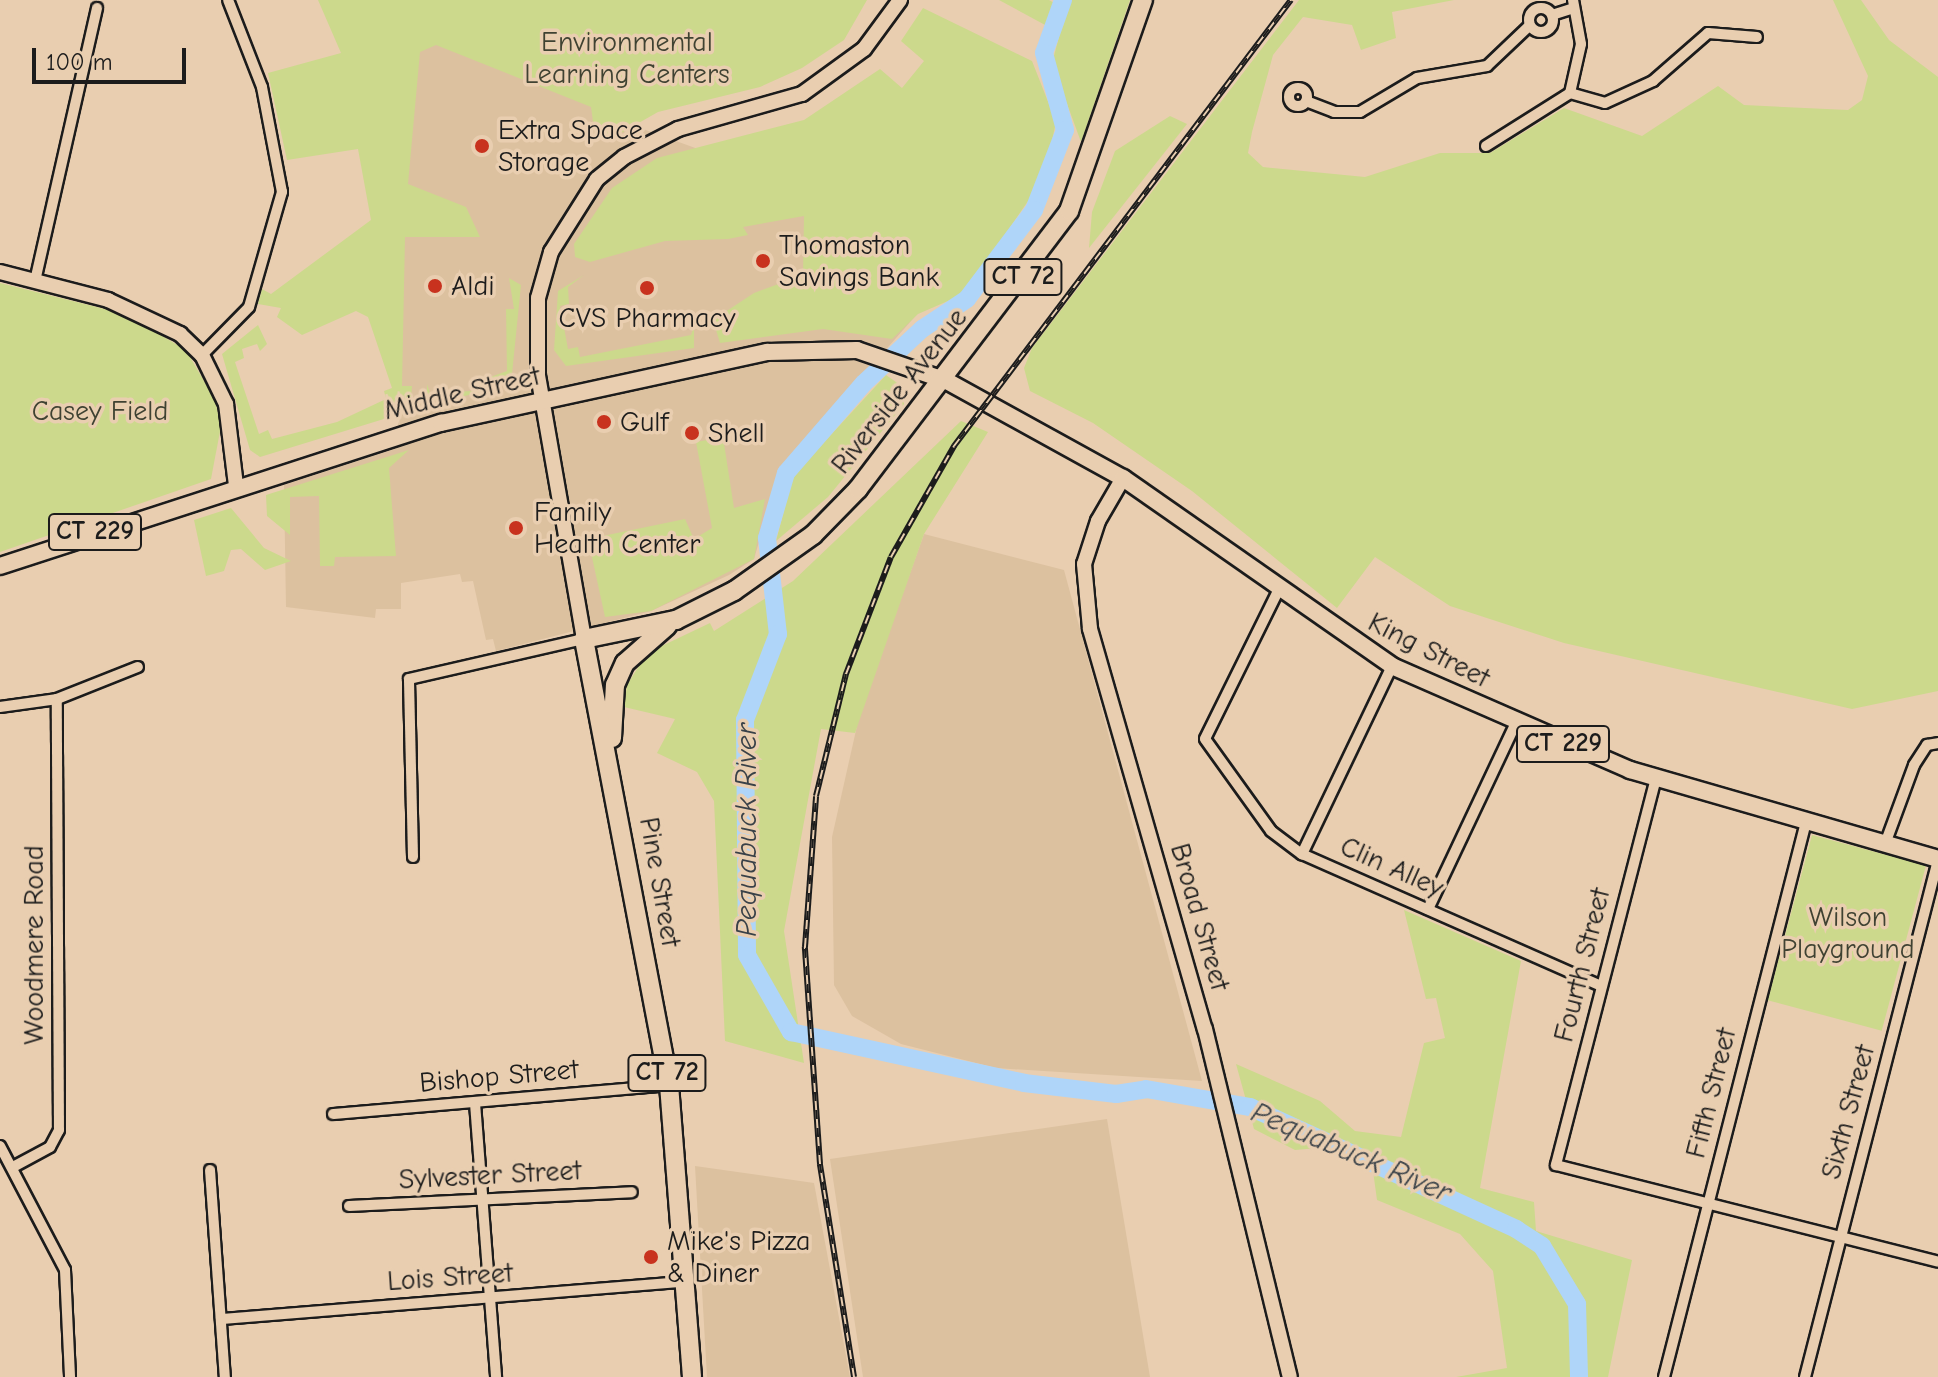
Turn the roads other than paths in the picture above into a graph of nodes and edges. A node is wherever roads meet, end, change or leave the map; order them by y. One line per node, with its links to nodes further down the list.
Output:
1 (228, 0): 14 (street)
2 (900, 0): 16 (main road, Pine Street)
3 (1143, 0): 15 (highway, Riverside Avenue / CT 72)
4 (1573, 4): 6 (street); 9 (street)
5 (97, 8): 13 (street)
6 (1552, 15): 7 (street); 7 (street)
7 (1530, 25): 10 (street)
8 (1757, 37): 9 (street)
9 (1570, 93): 11 (street)
10 (1306, 101)
11 (1486, 146)
12 (0, 272): 13 (main road)
13 (35, 281): 14 (main road)
14 (202, 355): 18 (main road)
15 (947, 381): 16 (main road, Middle Street / CT 229); 17 (main road, King Street / CT 229); 21 (highway, Riverside Avenue / CT 72)
16 (542, 401): 18 (main road, Middle Street / CT 229); 22 (main road, Pine Street)
17 (1123, 478): 20 (main road, King Street / CT 229); 57 (main road, Broad Street)
18 (236, 485): 19 (main road, Middle Street / CT 229)
19 (0, 566)
20 (1280, 587): 23 (main road, King Street / CT 229); 33 (street, Clin Alley)
21 (676, 620): 22 (highway, Riverside Avenue / CT 72); 29 (highway, CT 72)
22 (584, 639): 29 (highway, Pine Street / CT 72); 34 (street)
23 (1392, 666): 27 (main road, King Street / CT 229); 33 (street)
24 (138, 667): 25 (street)
25 (57, 699): 26 (street); 42 (street, Woodmere Road)
26 (0, 707)
27 (1516, 723): 30 (main road, King Street / CT 229); 36 (street)
28 (1938, 743): 32 (street)
29 (611, 773): 38 (highway, Pine Street / CT 72)
30 (1656, 778): 31 (main road, King Street / CT 229); 37 (street, Fourth Street)
31 (1806, 822): 32 (main road, King Street / CT 229); 46 (street, Fifth Street)
32 (1885, 844): 35 (main road, King Street / CT 229)
33 (1302, 854): 36 (street, Clin Alley)
34 (413, 857)
35 (1938, 860): 48 (street, Sixth Street)
36 (1428, 909): 37 (street, Clin Alley)
37 (1601, 986): 46 (street, Fourth Street)
38 (669, 1085): 39 (street, Bishop Street); 50 (highway, Pine Street / CT 72)
39 (475, 1103): 40 (street, Bishop Street); 45 (street)
40 (333, 1114)
41 (0, 1146): 42 (street)
42 (13, 1167): 53 (street)
43 (210, 1170): 52 (street)
44 (632, 1192): 45 (street, Sylvester Street)
45 (483, 1200): 47 (street, Sylvester Street); 51 (street)
46 (1708, 1203): 48 (street); 58 (street, Fifth Street)
47 (349, 1206)
48 (1840, 1236): 49 (street); 59 (street, Sixth Street)
49 (1938, 1262)
50 (684, 1282): 51 (street, Lois Street); 56 (highway, Pine Street / CT 72)
51 (490, 1298): 52 (street, Lois Street); 55 (street)
52 (221, 1319): 54 (street)
53 (70, 1377)
54 (225, 1377)
55 (496, 1377)
56 (692, 1377)
57 (1290, 1377)
58 (1664, 1377)
59 (1805, 1377)

